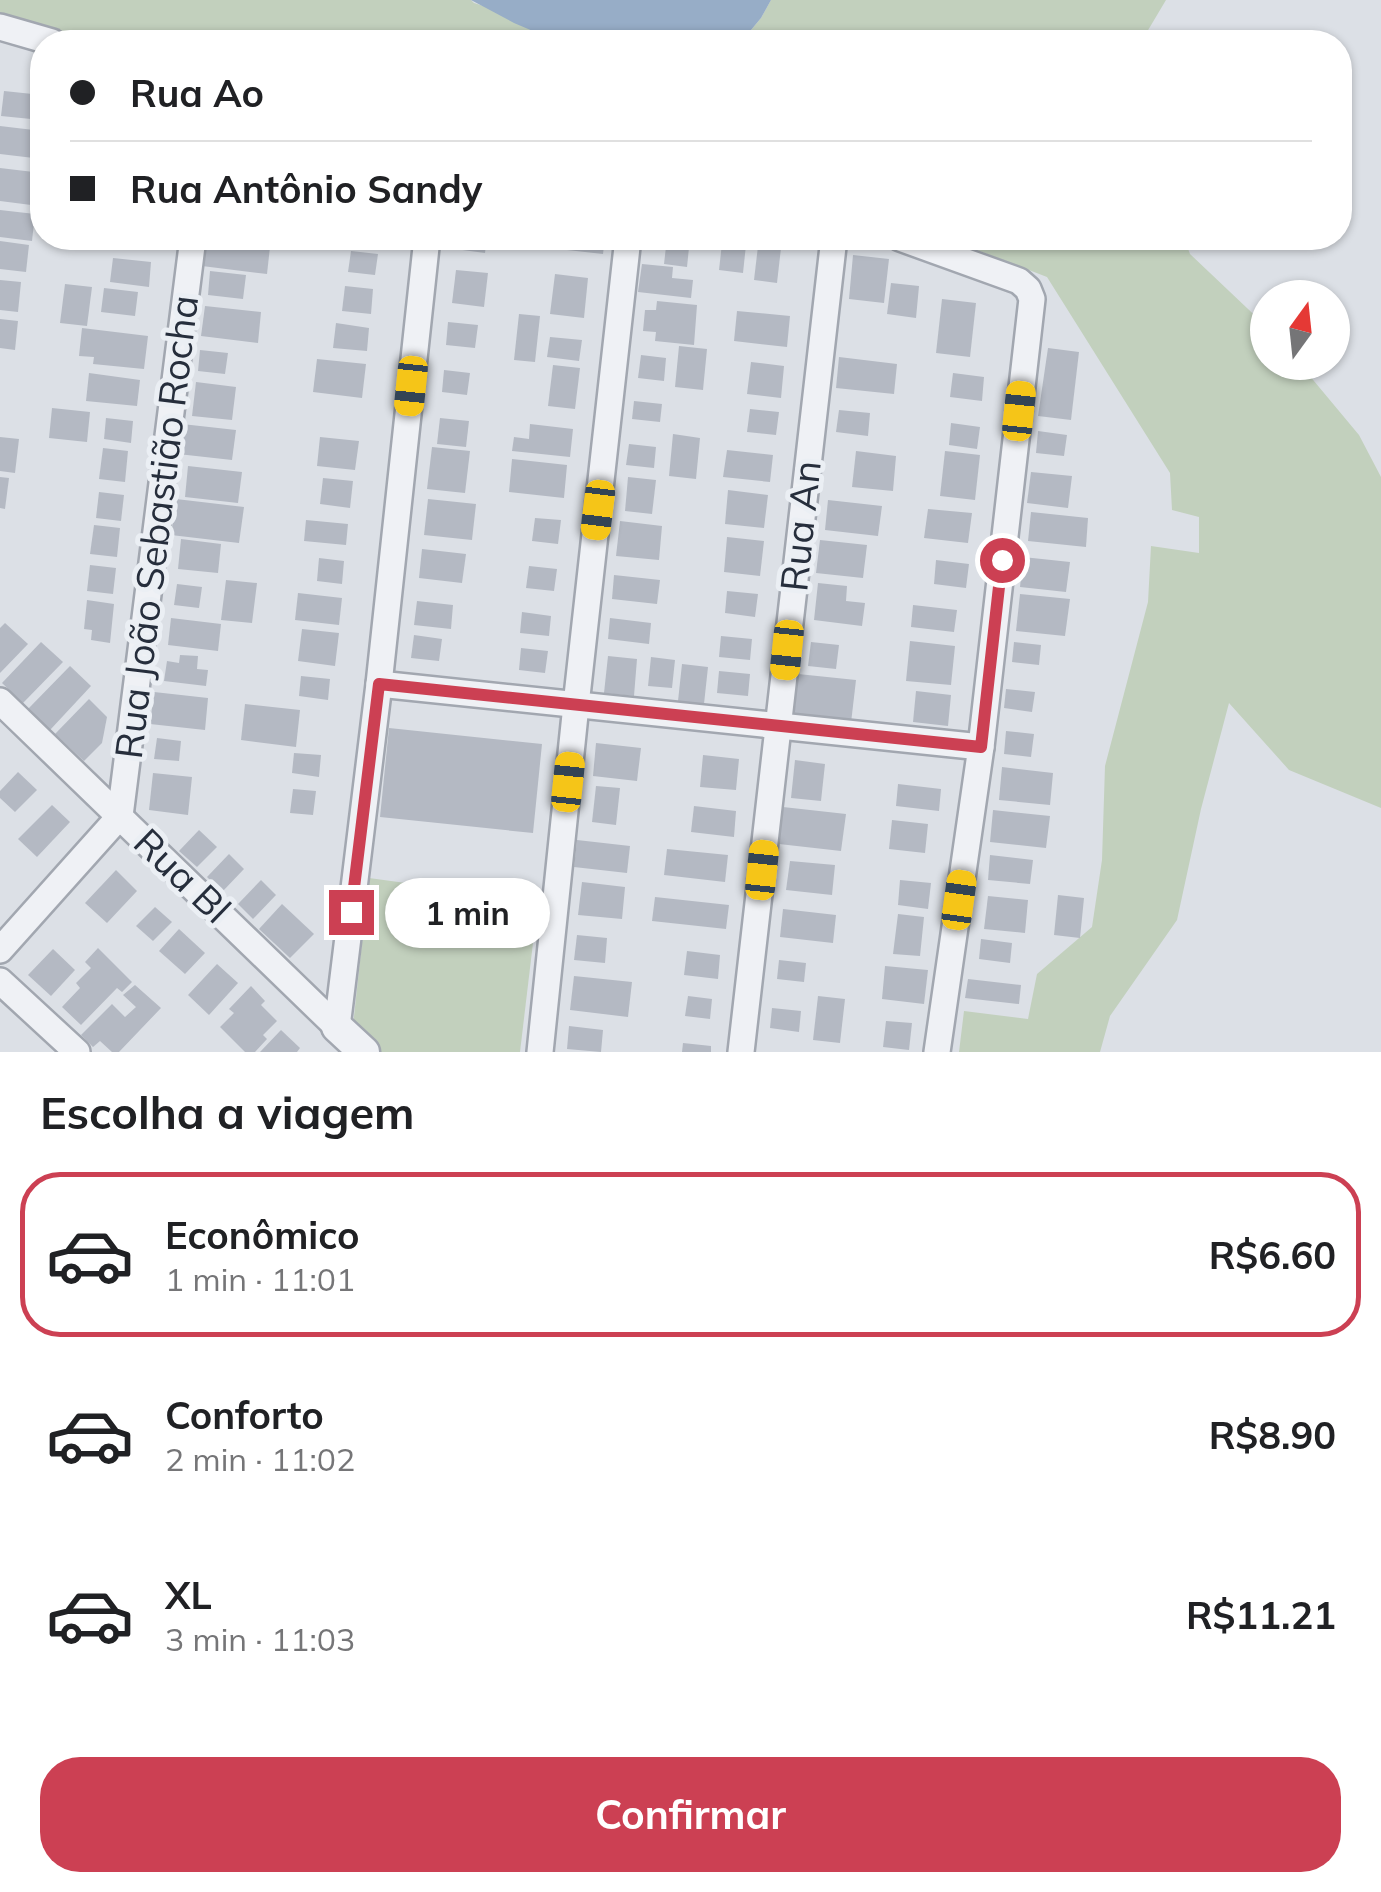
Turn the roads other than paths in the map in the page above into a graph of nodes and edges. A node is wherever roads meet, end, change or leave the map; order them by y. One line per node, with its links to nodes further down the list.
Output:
1 (0, 26): 2 (street)
2 (30, 35)
3 (191, 250): 13 (street, Rua João Sebastião Rocha)
4 (425, 250): 8 (street)
5 (627, 250): 10 (street)
6 (833, 250): 11 (street, Rua An)
7 (933, 250): 12 (street)
8 (379, 684): 10 (street); 16 (street)
9 (0, 701): 13 (street, Rua Bl)
10 (576, 705): 11 (street); 19 (street)
11 (779, 725): 12 (street); 20 (street, Rua An)
12 (981, 747): 21 (street)
13 (120, 816): 14 (street); 16 (street, Rua Bl)
14 (0, 950)
15 (0, 981): 17 (street)
16 (336, 1039): 18 (street, Rua Bl)
17 (77, 1052)
18 (364, 1052)
19 (540, 1052)
20 (741, 1052)
21 (938, 1052)

